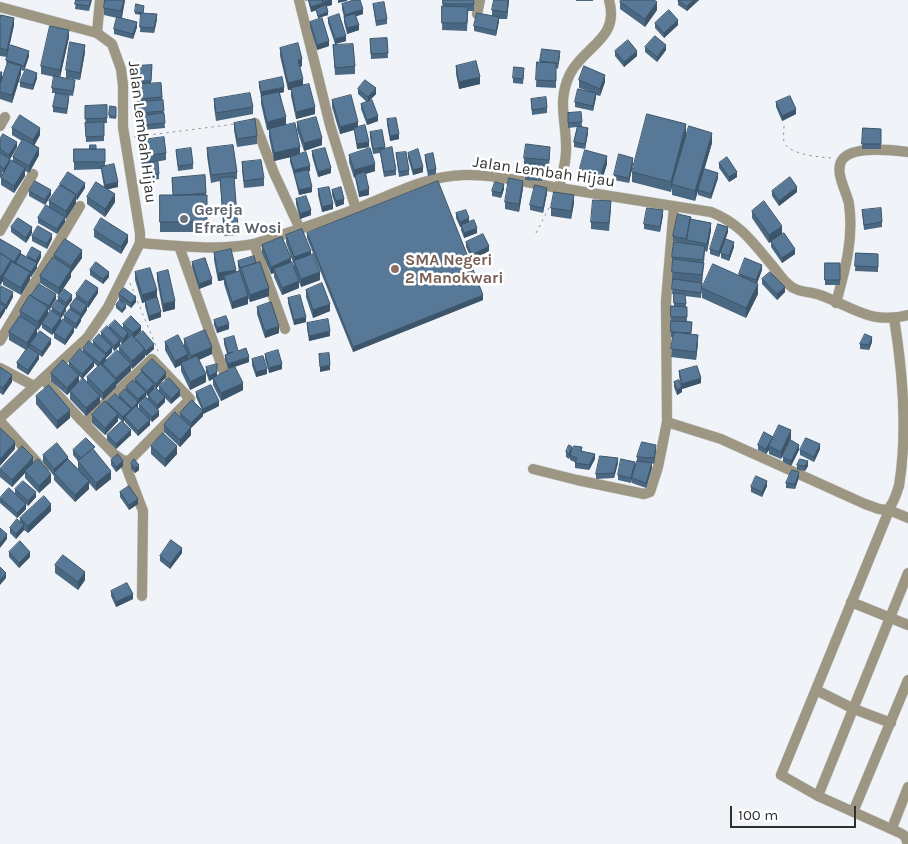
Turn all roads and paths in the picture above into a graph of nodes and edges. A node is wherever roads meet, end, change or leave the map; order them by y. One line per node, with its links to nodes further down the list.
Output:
1 (100, 0): 7 (street)
2 (300, 0): 17 (street)
3 (480, 0): 6 (street)
4 (609, 0): 14 (street)
5 (0, 7): 7 (street, Jalan Lembah Hijau)
6 (477, 14)
7 (97, 33): 10 (street, Jalan Lembah Hijau)
8 (255, 123): 10 (path); 18 (street)
9 (784, 126): 12 (path)
10 (124, 138): 21 (street, Jalan Lembah Hijau)
11 (908, 152): 12 (street)
12 (842, 160): 25 (street)
13 (33, 174): 19 (street)
14 (559, 188): 16 (street, Jalan Lembah Hijau); 17 (street, Jalan Lembah Hijau); 20 (path)
15 (80, 206): 29 (street)
16 (674, 206): 25 (street, Jalan Lembah Hijau); 36 (street)
17 (356, 209): 18 (street, Jalan Lembah Hijau)
18 (300, 229): 22 (street, Jalan Lembah Hijau)
19 (0, 231)
20 (536, 233)
21 (140, 243): 23 (street, Jalan Lembah Hijau); 24 (street)
22 (254, 244): 23 (street, Jalan Lembah Hijau); 28 (street)
23 (179, 246): 32 (street)
24 (126, 273): 30 (path); 33 (street)
25 (836, 303): 27 (street, Jalan Lembah Hijau)
26 (908, 314): 27 (street, Jalan Lembah Hijau)
27 (894, 318): 41 (street)
28 (285, 329)
29 (0, 341)
30 (152, 360): 37 (street); 38 (street)
31 (0, 368): 34 (street)
32 (225, 375)
33 (42, 379): 34 (street); 37 (street)
34 (34, 386): 35 (street)
35 (0, 419): 40 (street)
36 (667, 422): 39 (street); 41 (street)
37 (84, 423): 38 (street)
38 (124, 460): 44 (street)
39 (533, 469)
40 (51, 478)
41 (890, 509): 42 (street); 45 (street)
42 (908, 518)
43 (908, 573): 46 (street)
44 (142, 596)
45 (851, 602): 46 (street); 49 (street)
46 (890, 619): 47 (street); 50 (street)
47 (908, 625)
48 (908, 680): 51 (street)
49 (816, 690): 50 (street); 53 (street)
50 (854, 709): 51 (street); 53 (street)
51 (891, 723): 54 (street)
52 (908, 788): 55 (street)
53 (818, 796): 54 (street)
54 (853, 812): 55 (street)
55 (892, 828): 56 (street)
56 (908, 844)

